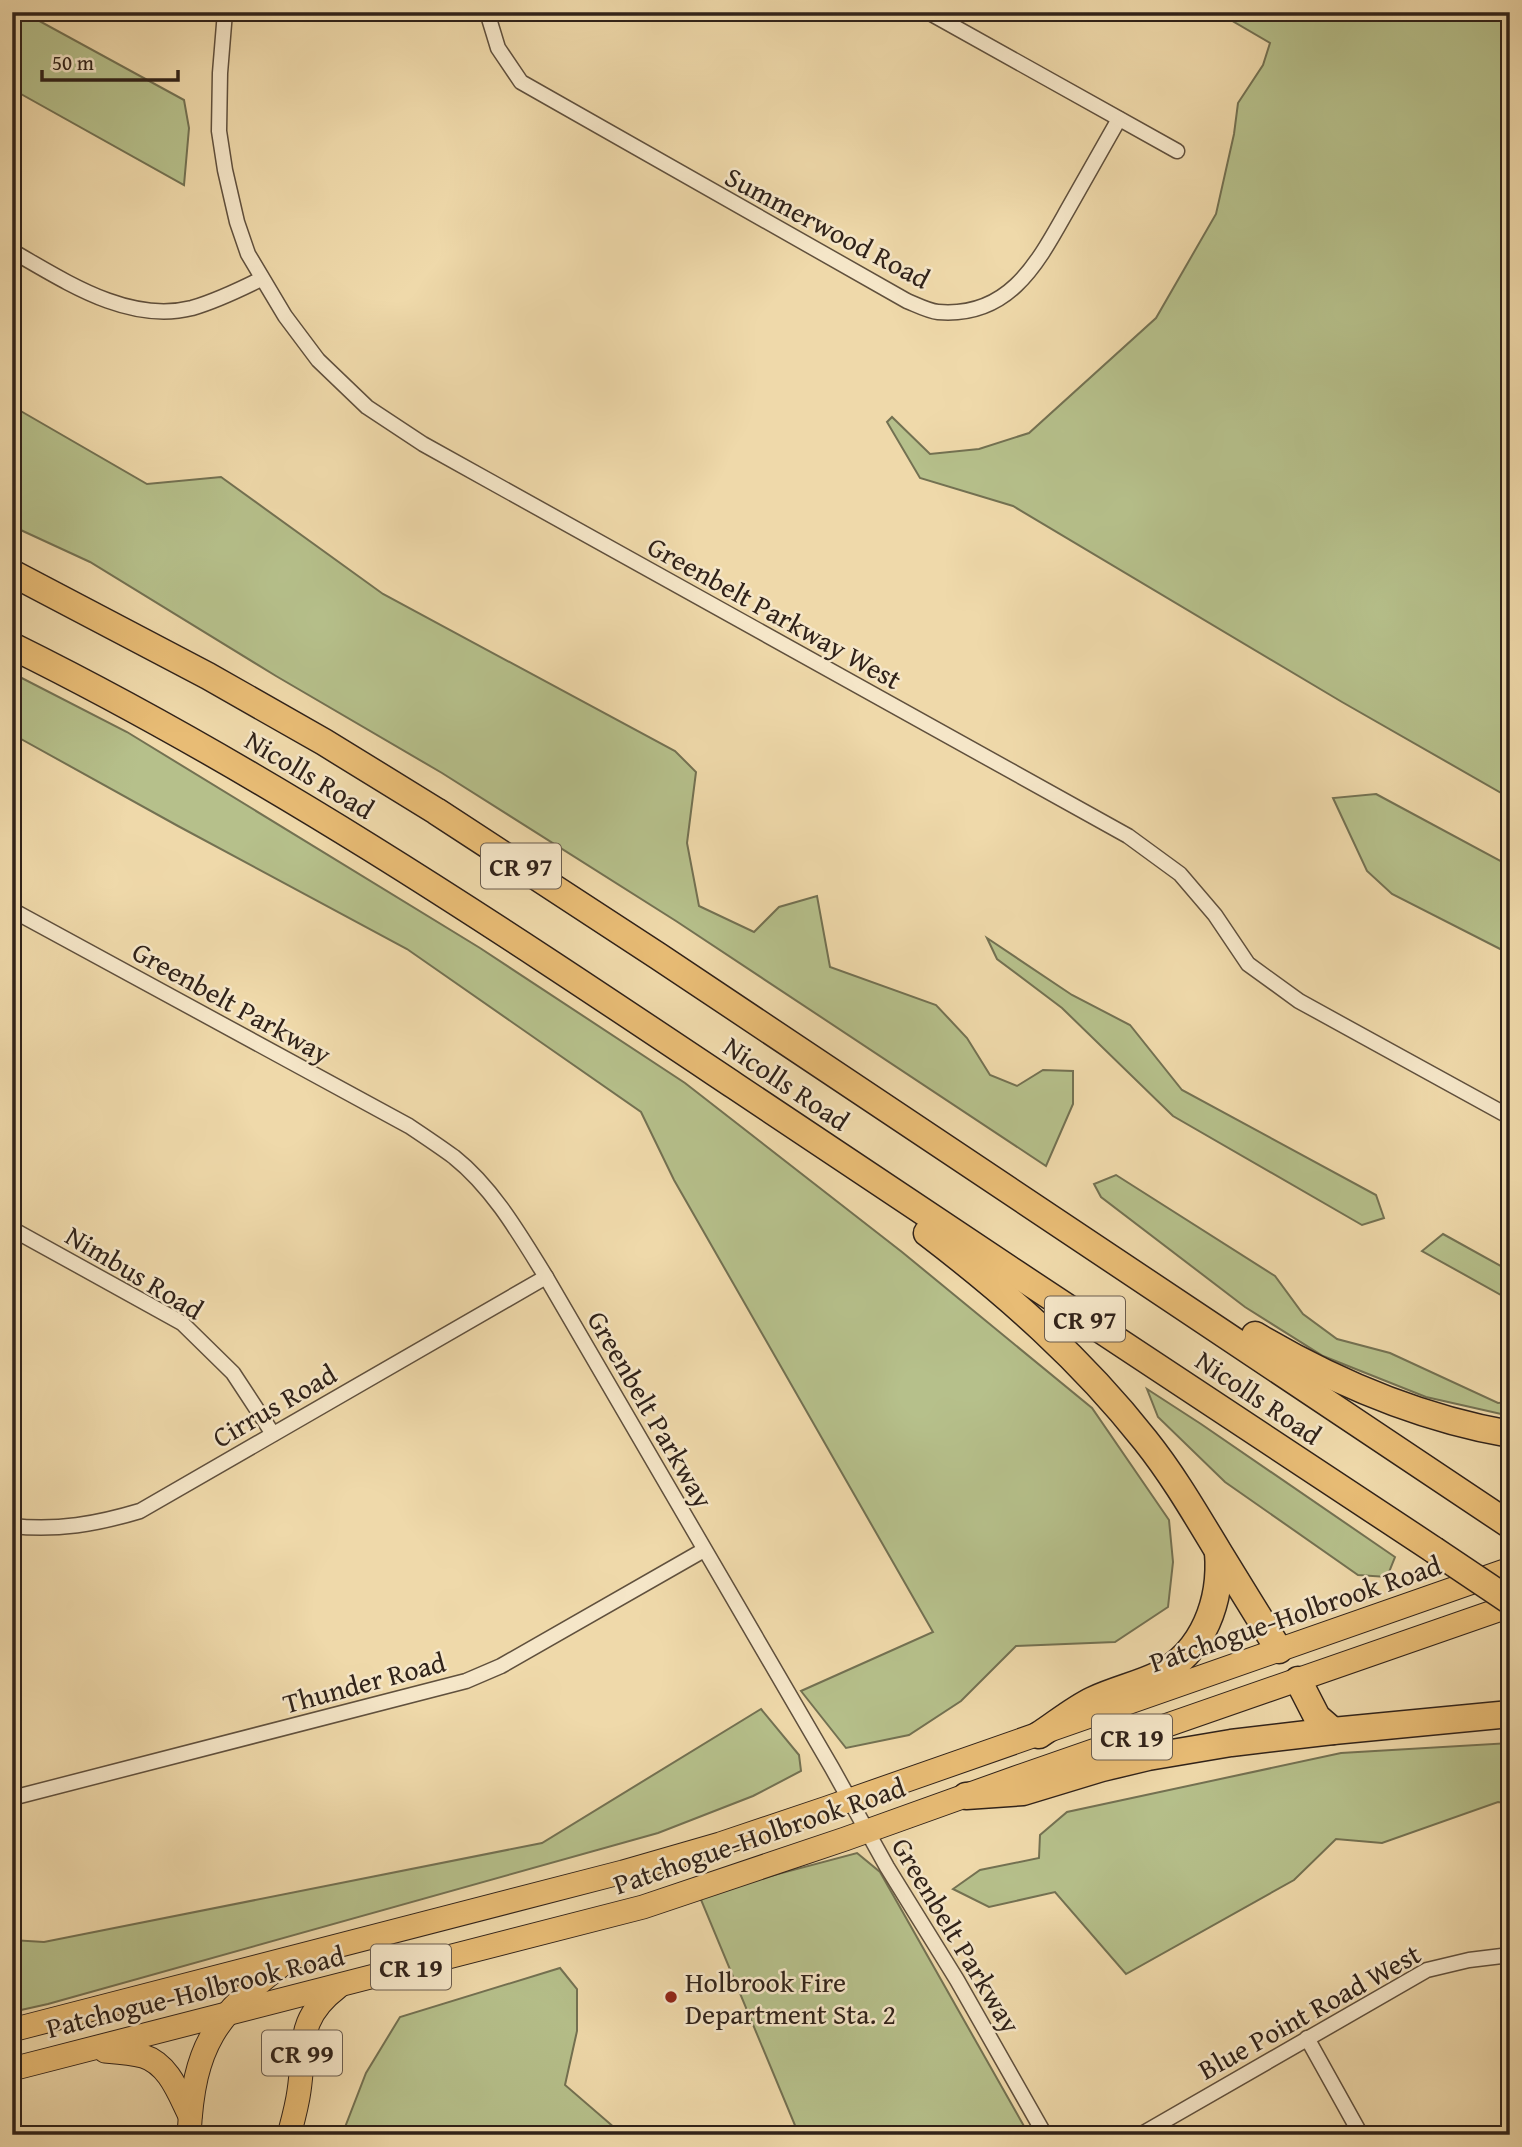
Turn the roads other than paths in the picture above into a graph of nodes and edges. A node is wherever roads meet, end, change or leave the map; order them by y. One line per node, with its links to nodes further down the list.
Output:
1 (225, 12): 7 (street, Greenbelt Parkway West)
2 (488, 12): 4 (street, Summerwood Road)
3 (928, 12): 4 (street)
4 (1119, 119): 5 (street)
5 (1177, 151)
6 (12, 251): 7 (street)
7 (261, 279): 12 (street, Greenbelt Parkway West)
8 (12, 573): 14 (highway, Nicolls Road / CR 97)
9 (12, 646): 11 (highway, Nicolls Road / CR 97)
10 (12, 910): 15 (street, Greenbelt Parkway)
11 (737, 1087): 21 (highway); 23 (highway, Nicolls Road / CR 97, bridge)
12 (1510, 1117)
13 (12, 1229): 16 (street, Nimbus Road)
14 (1125, 1268): 17 (highway); 18 (highway, Nicolls Road / CR 97)
15 (546, 1277): 16 (street, Cirrus Road); 20 (street, Greenbelt Parkway)
16 (273, 1434): 19 (street, Cirrus Road)
17 (1510, 1434)
18 (1509, 1524)
19 (12, 1526)
20 (704, 1550): 30 (street, Thunder Road); 31 (street, Greenbelt Parkway)
21 (1219, 1552): 24 (highway); 28 (highway)
22 (1510, 1569): 24 (main road, Patchogue-Holbrook Road / CR 19)
23 (1510, 1604): 25 (main road, Patchogue-Holbrook Road / CR 19)
24 (1279, 1650): 25 (main road); 28 (main road, Patchogue-Holbrook Road / CR 19)
25 (1298, 1679): 27 (highway); 29 (main road, Patchogue-Holbrook Road / CR 19)
26 (1510, 1714): 27 (highway)
27 (1333, 1731): 29 (highway)
28 (1039, 1735): 31 (main road, Patchogue-Holbrook Road / CR 19)
29 (966, 1796): 32 (main road, Patchogue-Holbrook Road / CR 19)
30 (12, 1798)
31 (850, 1800): 32 (street, Greenbelt Parkway); 33 (main road, Patchogue-Holbrook Road / CR 19)
32 (867, 1831): 35 (main road, Patchogue-Holbrook Road / CR 19); 43 (street, Greenbelt Parkway)
33 (296, 1955): 36 (main road, CR 99); 37 (main road, Patchogue-Holbrook Road / CR 19)
34 (1510, 1955): 38 (street, Blue Point Road West)
35 (342, 1984): 36 (main road, Patchogue-Holbrook Road / CR 19); 42 (main road, CR 99)
36 (226, 2014): 39 (main road, Patchogue-Holbrook Road / CR 19); 41 (main road, CR 99)
37 (12, 2030)
38 (1307, 2038): 44 (street, Blue Point Road West); 45 (street)
39 (91, 2049): 40 (main road, Patchogue-Holbrook Road / CR 19); 41 (main road)
40 (12, 2069)
41 (189, 2125)
42 (289, 2135)
43 (1045, 2135)
44 (1140, 2135)
45 (1361, 2135)

